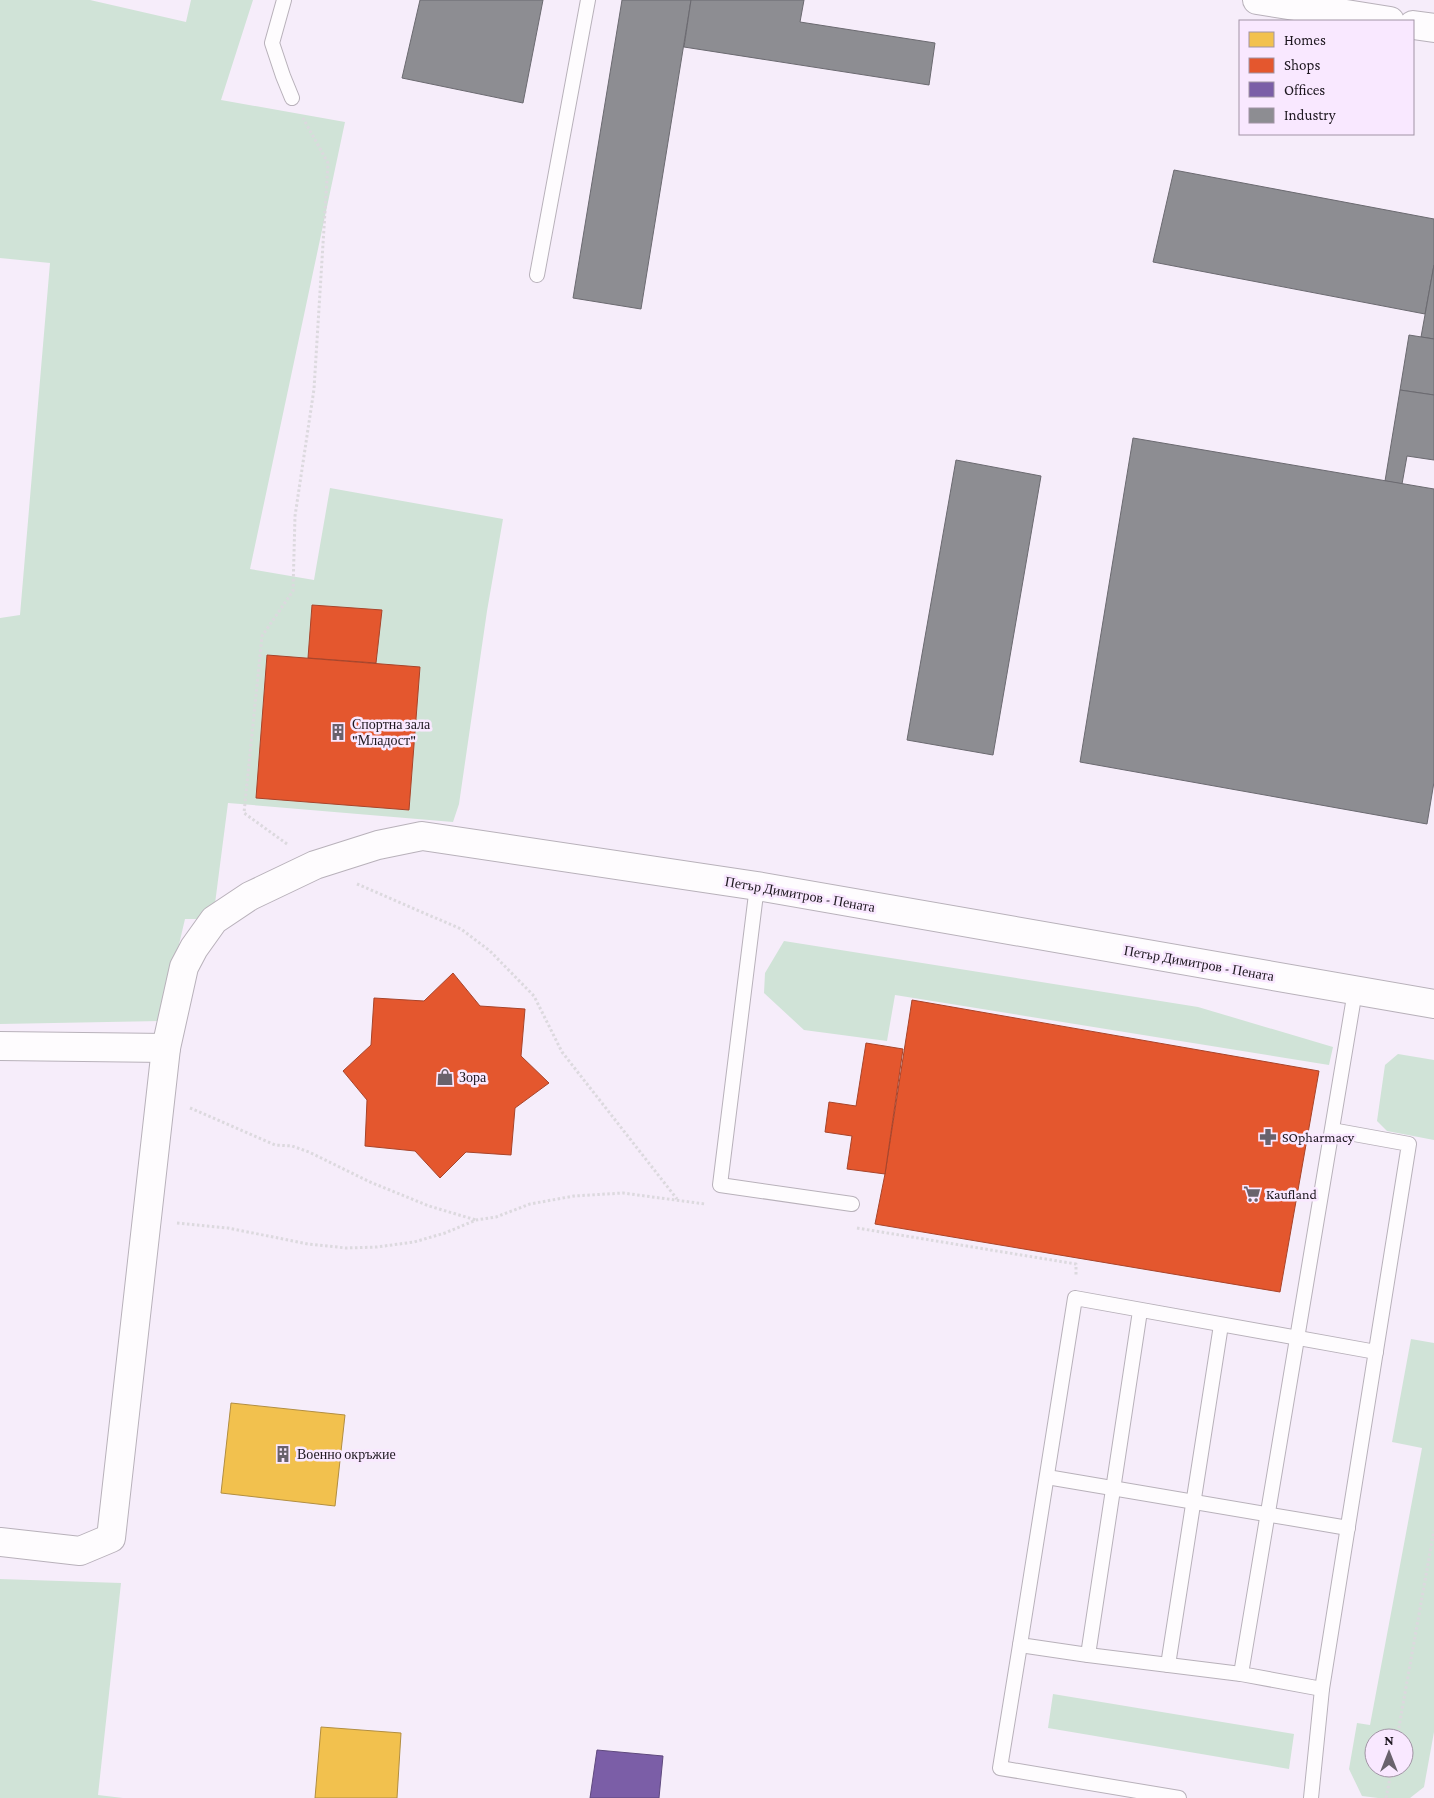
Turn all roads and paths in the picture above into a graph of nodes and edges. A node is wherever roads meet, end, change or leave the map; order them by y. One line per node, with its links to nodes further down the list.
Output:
1 (284, 0): 7 (lane)
2 (588, 0): 8 (lane)
3 (1257, 0): 4 (street)
4 (1384, 20)
5 (1414, 25): 6 (street)
6 (1434, 28)
7 (292, 98): 9 (path)
8 (537, 275)
9 (315, 865): 10 (street, Петър Димитров - Пената); 14 (street, Петър Димитров - Пената); 17 (path)
10 (757, 886): 11 (street, Петър Димитров - Пената); 19 (lane)
11 (1355, 991): 12 (street, Петър Димитров - Пената); 16 (lane)
12 (1434, 1004)
13 (0, 1046): 14 (street)
14 (166, 1048): 15 (street, Петър Димитров - Пената)
15 (160, 1095): 20 (street, Петър Димитров - Пената); 21 (path)
16 (1332, 1130): 26 (lane); 27 (lane)
17 (677, 1199): 18 (path); 21 (path)
18 (706, 1204)
19 (852, 1204)
20 (147, 1220): 21 (path); 34 (street, Петър Димитров - Пената)
21 (476, 1220)
22 (852, 1227): 23 (path)
23 (1075, 1298): 24 (lane); 28 (lane)
24 (1140, 1311): 25 (lane); 29 (lane)
25 (1221, 1325): 26 (lane); 30 (lane)
26 (1297, 1339): 27 (lane); 31 (lane)
27 (1376, 1352): 32 (lane)
28 (1047, 1477): 29 (lane); 35 (lane)
29 (1113, 1488): 30 (lane); 36 (lane)
30 (1193, 1501): 31 (lane); 37 (lane)
31 (1268, 1514): 32 (lane); 38 (lane)
32 (1348, 1528): 39 (lane)
33 (1434, 1530): 40 (path)
34 (0, 1542)
35 (1020, 1645): 36 (lane); 42 (lane)
36 (1088, 1655): 37 (lane)
37 (1168, 1665): 38 (lane)
38 (1241, 1674): 39 (lane)
39 (1322, 1689): 43 (lane)
40 (1399, 1728)
41 (1390, 1778): 44 (path)
42 (1179, 1798)
43 (1311, 1798)
44 (1386, 1798)

